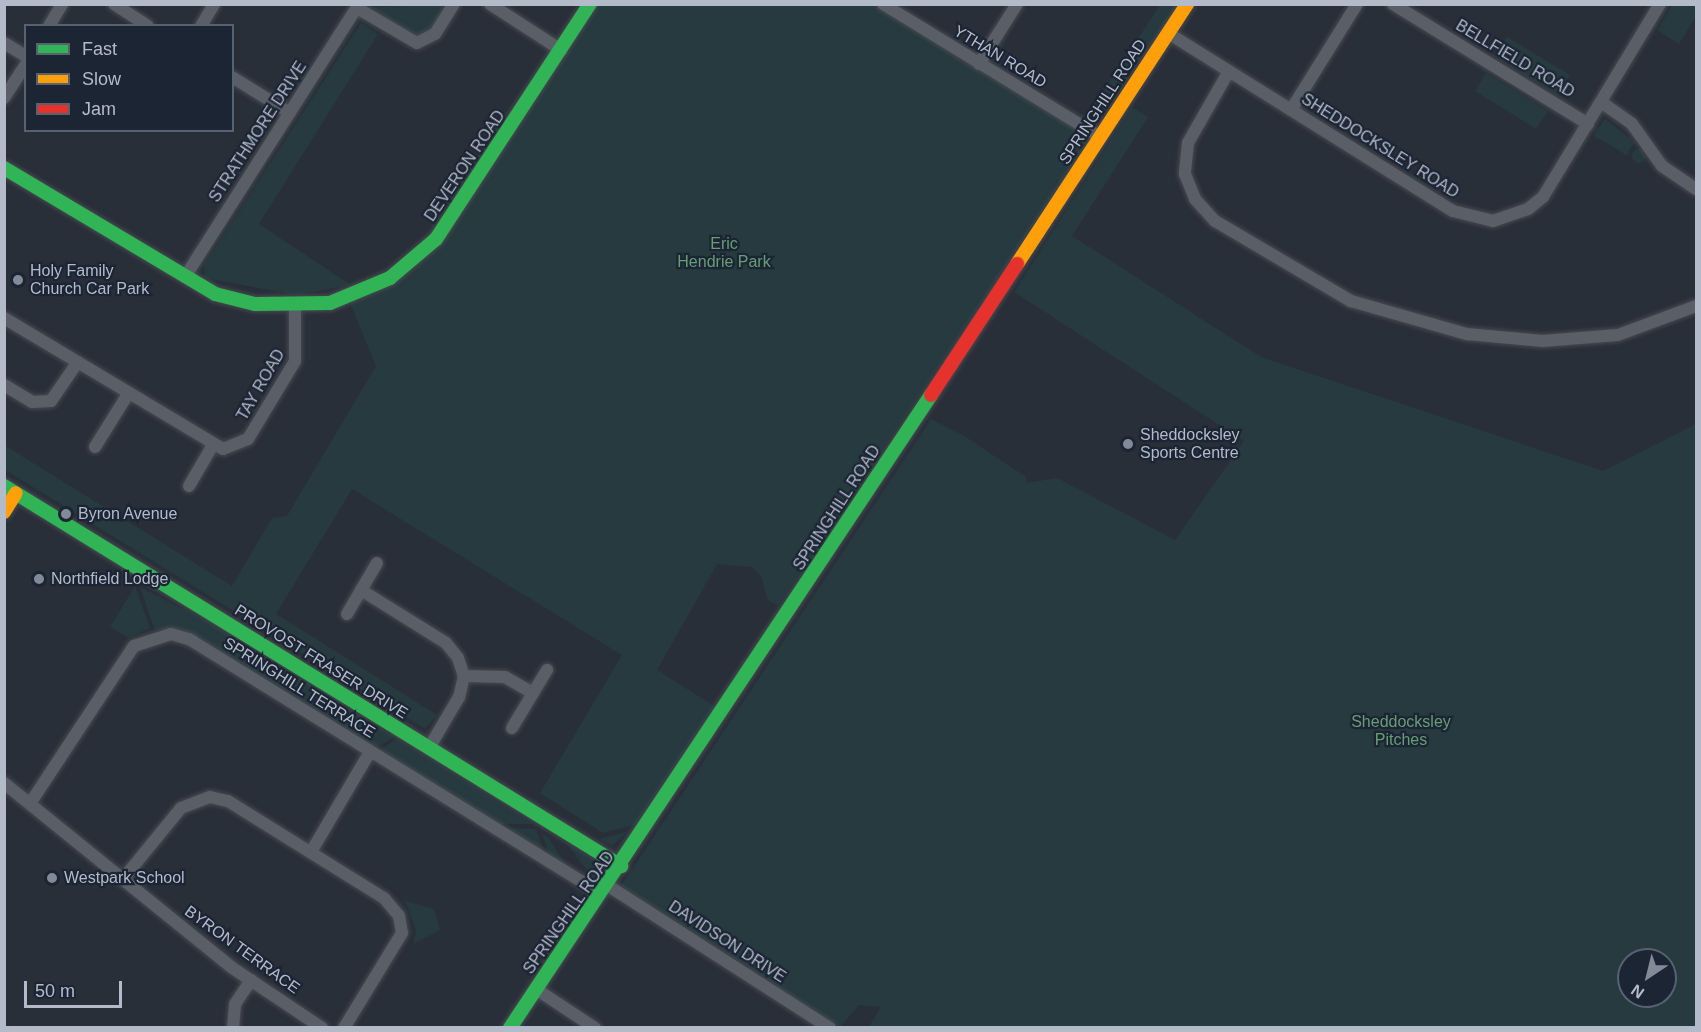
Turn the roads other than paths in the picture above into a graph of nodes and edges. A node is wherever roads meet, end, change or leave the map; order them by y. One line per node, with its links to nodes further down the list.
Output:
1 (62, 4): 14 (street)
2 (114, 4): 15 (street)
3 (214, 4): 16 (street)
4 (454, 4): 13 (street)
5 (490, 4): 19 (street)
6 (590, 4): 19 (street, DEVERON ROAD)
7 (883, 4): 21 (street, YTHAN ROAD)
8 (1017, 4): 21 (street)
9 (1187, 4): 17 (street, SPRINGHILL ROAD)
10 (1357, 4): 27 (street)
11 (1394, 4): 29 (street, BELLFIELD ROAD)
12 (1660, 4): 26 (street, SHEDDOCKSLEY ROAD)
13 (358, 7): 28 (street, STRATHMORE DRIVE)
14 (50, 24)
15 (145, 24)
16 (202, 24)
17 (1168, 33): 23 (street, SHEDDOCKSLEY ROAD); 30 (street, SPRINGHILL ROAD)
18 (4, 43): 20 (street)
19 (561, 50): 35 (street, DEVERON ROAD)
20 (24, 55)
21 (979, 64): 30 (street, YTHAN ROAD)
22 (24, 67): 25 (street)
23 (1229, 71): 27 (street, SHEDDOCKSLEY ROAD); 34 (street)
24 (234, 78): 28 (street)
25 (4, 98)
26 (1601, 102): 29 (street, SHEDDOCKSLEY ROAD); 32 (street)
27 (1291, 110): 29 (street, SHEDDOCKSLEY ROAD)
28 (290, 113): 33 (street, STRATHMORE DRIVE)
29 (1588, 124)
30 (1100, 137): 57 (street, SPRINGHILL ROAD)
31 (4, 168): 33 (street, DEVERON ROAD)
32 (1696, 189)
33 (185, 277): 35 (street, DEVERON ROAD)
34 (1696, 306)
35 (295, 308): 40 (street, TAY ROAD)
36 (4, 318): 37 (street)
37 (77, 363): 38 (street); 39 (street)
38 (4, 385)
39 (128, 394): 40 (street); 41 (street)
40 (213, 446): 42 (street)
41 (95, 447)
42 (189, 486)
43 (10, 490): 44 (street); 52 (street, PROVOST FRASER DRIVE)
44 (4, 512)
45 (377, 563): 46 (street)
46 (361, 590): 47 (street); 49 (street)
47 (346, 614)
48 (547, 670): 50 (street)
49 (464, 676): 50 (street); 52 (street)
50 (533, 693): 51 (street)
51 (512, 728)
52 (429, 748): 57 (street, PROVOST FRASER DRIVE)
53 (370, 752): 55 (street, SPRINGHILL TERRACE); 56 (street); 59 (street, SPRINGHILL TERRACE)
54 (4, 783): 55 (street, BYRON TERRACE)
55 (31, 802): 58 (street, BYRON TERRACE)
56 (311, 852): 58 (street); 64 (street)
57 (621, 866): 59 (street, SPRINGHILL ROAD)
58 (123, 879): 60 (street, BYRON TERRACE)
59 (603, 889): 61 (street, SPRINGHILL ROAD); 67 (street, DAVIDSON DRIVE)
60 (251, 980): 62 (street); 63 (street, BYRON TERRACE)
61 (536, 988): 65 (street, SPRINGHILL ROAD); 66 (street)
62 (233, 1028)
63 (322, 1028)
64 (344, 1028)
65 (510, 1028)
66 (595, 1028)
67 (830, 1028)

